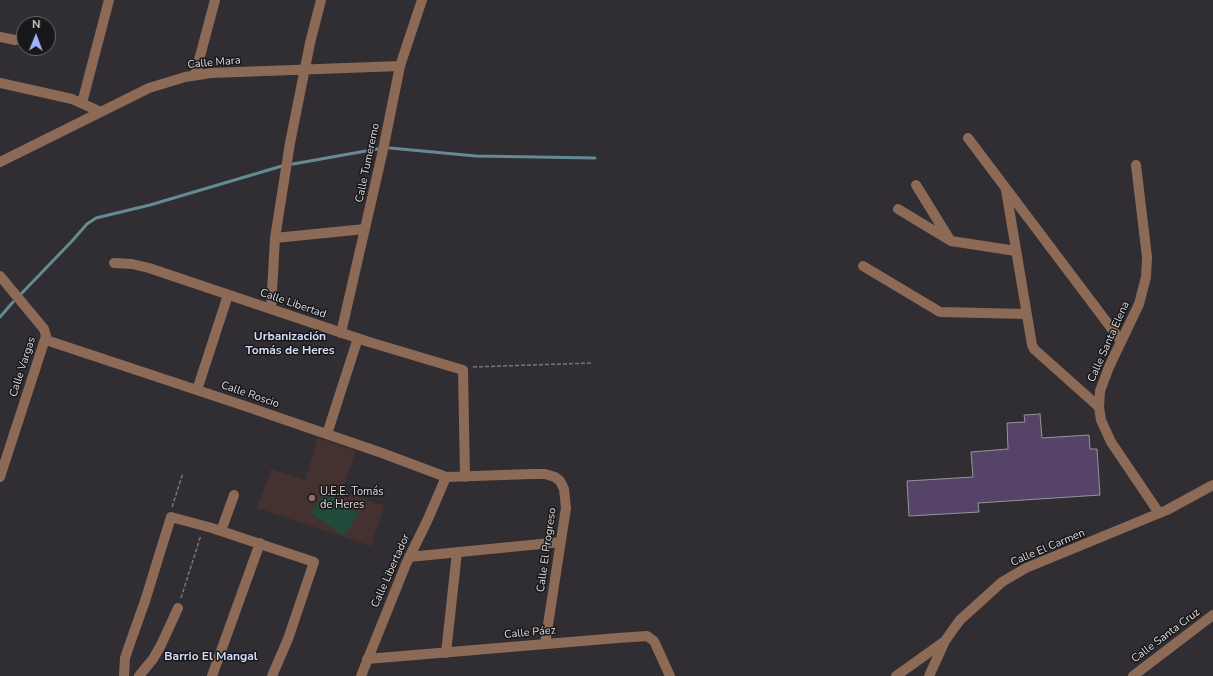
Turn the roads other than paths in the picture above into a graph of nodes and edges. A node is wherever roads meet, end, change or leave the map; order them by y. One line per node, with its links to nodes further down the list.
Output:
1 (215, 0): 9 (street)
2 (321, 0): 8 (street)
3 (422, 0): 7 (street, Calle Tumeremo)
4 (106, 1): 11 (street)
5 (0, 37): 6 (street)
6 (15, 40)
7 (400, 66): 8 (street, Calle Mara); 19 (street, Calle Tumeremo)
8 (305, 70): 9 (street, Calle Mara); 20 (street)
9 (195, 75): 12 (street, Calle Mara)
10 (0, 83): 11 (street)
11 (82, 103): 12 (street)
12 (101, 112): 14 (street, Calle Mara)
13 (968, 138): 17 (street)
14 (0, 162)
15 (1136, 165): 32 (street, Calle Santa Elena)
16 (916, 185): 21 (street)
17 (1006, 188): 22 (street); 32 (street)
18 (898, 209): 21 (street)
19 (365, 230): 20 (street); 29 (street, Calle Tumeremo)
20 (275, 238): 27 (street)
21 (951, 241): 22 (street)
22 (1016, 251): 28 (street)
23 (114, 263): 26 (street, Calle Libertad)
24 (863, 266): 28 (street)
25 (0, 276): 31 (street, Calle Vargas)
26 (228, 295): 27 (street, Calle Libertad); 33 (street)
27 (271, 309): 29 (street, Calle Libertad)
28 (1026, 314): 34 (street)
29 (341, 333): 30 (street, Calle Libertad)
30 (358, 338): 35 (street); 36 (street, Calle Libertad)
31 (46, 340): 33 (street, Calle Roscio); 37 (street, Calle Vargas)
32 (1121, 341): 34 (street, Calle Santa Elena)
33 (197, 390): 35 (street, Calle Roscio)
34 (1098, 407): 41 (street, Calle Santa Elena)
35 (327, 434): 38 (street, Calle Roscio)
36 (465, 476): 38 (street, Calle El Progreso); 43 (street, Calle El Progreso)
37 (0, 477)
38 (446, 478): 46 (street, Calle Libertador)
39 (1213, 485): 41 (street, Calle El Carmen)
40 (234, 495): 42 (street)
41 (1159, 513): 49 (street, Calle El Carmen)
42 (221, 531): 44 (street); 53 (street)
43 (561, 542): 45 (street); 50 (street, Calle El Progreso)
44 (260, 543): 55 (street); 56 (street)
45 (457, 552): 46 (street); 51 (street)
46 (409, 557): 52 (street, Calle Libertador)
47 (178, 608): 54 (street)
48 (1213, 615): 61 (street, Calle Santa Cruz)
49 (945, 642): 59 (street); 60 (street, Calle El Carmen)
50 (545, 644): 51 (street, Calle Páez); 58 (street, Calle Páez)
51 (446, 652): 52 (street, Calle Páez)
52 (367, 659): 57 (street, Calle Libertador)
53 (124, 676)
54 (139, 676)
55 (212, 676)
56 (272, 676)
57 (361, 676)
58 (670, 676)
59 (896, 676)
60 (929, 676)
61 (1132, 676)

